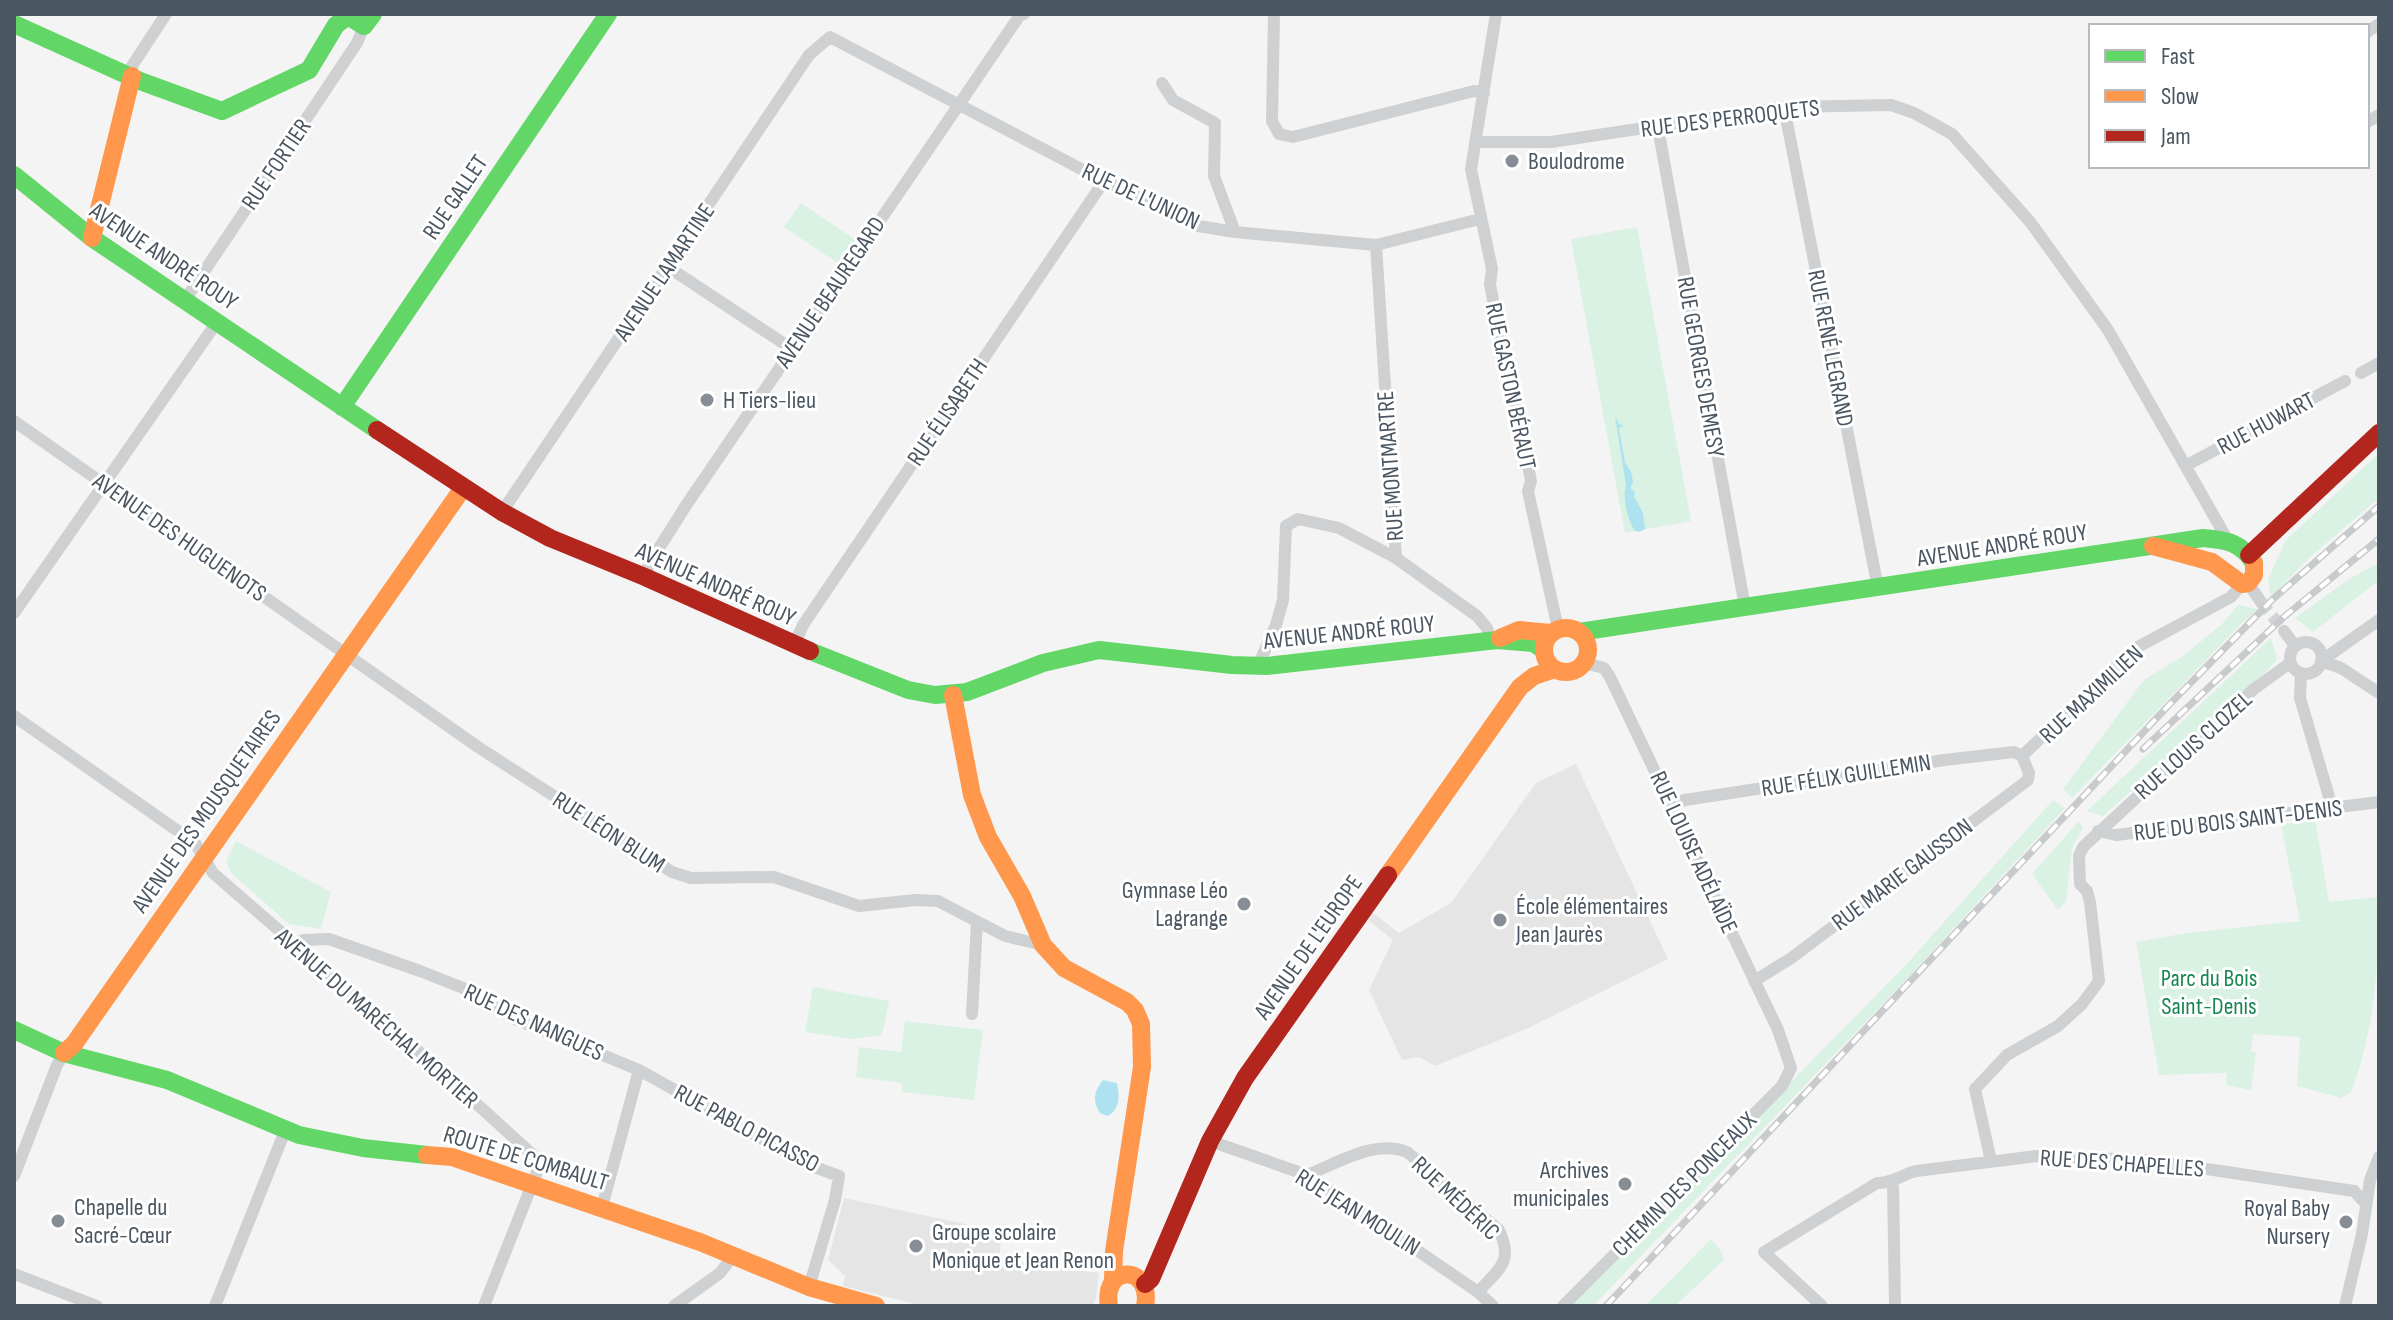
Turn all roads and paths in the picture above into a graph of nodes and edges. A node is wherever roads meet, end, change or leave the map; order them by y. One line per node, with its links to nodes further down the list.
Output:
1 (166, 14): 9 (street)
2 (608, 14): 29 (street, RUE GALLET)
3 (1024, 14): 12 (street, AVENUE BEAUREGARD)
4 (1274, 14): 11 (street)
5 (1496, 14): 11 (street)
6 (368, 20): 9 (street); 23 (street, RUE FORTIER)
7 (14, 24): 9 (street)
8 (830, 37): 12 (street, RUE DE L'UNION); 22 (street, AVENUE LAMARTINE)
9 (132, 76): 20 (street)
10 (1162, 83): 19 (street)
11 (1484, 93): 15 (street)
12 (959, 103): 17 (street, RUE DE L'UNION); 25 (street, AVENUE BEAUREGARD)
13 (1784, 107): 14 (street, RUE DES PERROQUETS); 32 (street, RUE DES PERROQUETS); 43 (street, RUE RENÉ LEGRAND)
14 (1658, 128): 15 (street, RUE DES PERROQUETS); 45 (street, RUE GEORGES DEMESY)
15 (1476, 142): 18 (street, RUE GASTON BÉRAUT)
16 (14, 175): 20 (street, AVENUE ANDRÉ ROUY)
17 (1104, 181): 19 (street, RUE DE L'UNION); 53 (street, RUE ÉLISABETH)
18 (1480, 219): 21 (street, RUE DE L'UNION); 51 (street, RUE GASTON BÉRAUT)
19 (1235, 232): 21 (street, RUE DE L'UNION)
20 (92, 238): 23 (street, AVENUE ANDRÉ ROUY)
21 (1376, 245): 39 (street, RUE MONTMARTRE)
22 (668, 267): 25 (street); 35 (street, AVENUE LAMARTINE)
23 (185, 300): 24 (street, AVENUE ANDRÉ ROUY)
24 (217, 322): 29 (street, AVENUE ANDRÉ ROUY); 33 (street)
25 (792, 349): 41 (street, AVENUE BEAUREGARD)
26 (2379, 363): 27 (street)
27 (2361, 373)
28 (2345, 381): 32 (street, RUE HUWART)
29 (342, 407): 34 (street, AVENUE ANDRÉ ROUY)
30 (14, 421): 33 (street, AVENUE DES HUGUENOTS)
31 (2379, 433): 38 (street)
32 (2187, 465): 36 (street, RUE DES PERROQUETS)
33 (105, 484): 46 (street); 55 (street, AVENUE DES HUGUENOTS)
34 (463, 488): 35 (street, AVENUE ANDRÉ ROUY); 55 (street, AVENUE DES MOUSQUETAIRES)
35 (502, 512): 41 (street, AVENUE ANDRÉ ROUY)
36 (2223, 540): 37 (street, AVENUE ANDRÉ ROUY); 38 (street); 40 (street)
37 (2153, 546): 40 (street, AVENUE ANDRÉ ROUY); 43 (street, AVENUE ANDRÉ ROUY)
38 (2249, 555): 42 (street)
39 (1396, 558): 52 (street, RUE MONTMARTRE); 59 (street)
40 (2212, 562): 42 (street, AVENUE ANDRÉ ROUY)
41 (645, 577): 53 (street, AVENUE ANDRÉ ROUY)
42 (2245, 584): 44 (street); 65 (street, RUE MAXIMILIEN)
43 (1878, 588): 45 (street, AVENUE ANDRÉ ROUY)
44 (2261, 602)
45 (1745, 607): 48 (street, AVENUE ANDRÉ ROUY)
46 (14, 613)
47 (2379, 620): 57 (street)
48 (1621, 625): 50 (street, AVENUE ANDRÉ ROUY); 56 (street)
49 (2284, 631): 54 (street)
50 (1579, 632): 51 (street); 56 (street)
51 (1551, 637): 52 (street, AVENUE ANDRÉ ROUY); 60 (street)
52 (1494, 641): 59 (street, AVENUE ANDRÉ ROUY)
53 (794, 645): 63 (street, AVENUE ANDRÉ ROUY)
54 (2295, 646): 57 (street); 58 (street)
55 (345, 653): 70 (street, AVENUE DES MOUSQUETAIRES); 71 (street, RUE LÉON BLUM)
56 (1586, 657): 60 (street); 67 (street, RUE LOUISE ADÉLAÏDE)
57 (2321, 661): 61 (street); 62 (street)
58 (2290, 663): 61 (street); 69 (street, RUE LOUIS CLOZEL)
59 (1258, 666): 63 (street, AVENUE ANDRÉ ROUY)
60 (1555, 669): 81 (street, AVENUE DE L'EUROPE)
61 (2301, 673): 68 (street)
62 (2379, 693)
63 (953, 695): 72 (street)
64 (14, 716): 70 (street, AVENUE DU MARÉCHAL MORTIER)
65 (2022, 756): 67 (street, RUE FÉLIX GUILLEMIN); 74 (street, RUE MARIE GAUSSON)
66 (2379, 802): 68 (street, RUE DU BOIS SAINT-DENIS)
67 (1671, 805): 74 (street, RUE LOUISE ADÉLAÏDE)
68 (2332, 807): 69 (street, RUE DU BOIS SAINT-DENIS)
69 (2098, 831): 83 (street, RUE LOUIS CLOZEL)
70 (202, 858): 73 (street, AVENUE DU MARÉCHAL MORTIER); 77 (street, AVENUE DES MOUSQUETAIRES)
71 (977, 922): 72 (street, RUE LÉON BLUM); 75 (street)
72 (1043, 945): 94 (street)
73 (294, 946): 79 (street, RUE DES NANGUES); 87 (street, AVENUE DU MARÉCHAL MORTIER)
74 (1754, 981): 78 (street, RUE LOUISE ADÉLAÏDE)
75 (972, 1014)
76 (14, 1030): 77 (street, ROUTE DE COMBAULT)
77 (64, 1053): 80 (street, ROUTE DE COMBAULT); 85 (street, AVENUE DES MOUSQUETAIRES)
78 (1789, 1056): 106 (street, CHEMIN DES PONCEAUX)
79 (639, 1070): 91 (street); 96 (street, RUE PABLO PICASSO)
80 (281, 1138): 87 (street, ROUTE DE COMBAULT); 99 (street)
81 (1210, 1141): 84 (street, RUE JEAN MOULIN); 95 (street, AVENUE DE L'EUROPE)
82 (2379, 1157): 86 (street)
83 (1991, 1161): 88 (street, RUE DES CHAPELLES); 89 (street, RUE DES CHAPELLES)
84 (1307, 1175): 97 (street, RUE JEAN MOULIN); 97 (street, RUE MÉDÉRIC)
85 (14, 1176)
86 (2370, 1180): 89 (street); 90 (street)
87 (532, 1182): 91 (street, ROUTE DE COMBAULT); 100 (street)
88 (1893, 1183): 107 (street, RUE DES CHAPELLES); 108 (street)
89 (2354, 1191): 90 (street)
90 (2366, 1204): 109 (street)
91 (602, 1207): 92 (street, ROUTE DE COMBAULT)
92 (732, 1257): 96 (street, ROUTE DE COMBAULT); 101 (street)
93 (14, 1274): 98 (street)
94 (1113, 1280): 95 (street); 103 (street)
95 (1145, 1284): 104 (street)
96 (809, 1287): 102 (street, ROUTE DE COMBAULT)
97 (1478, 1292): 105 (street, RUE JEAN MOULIN)
98 (97, 1306)
99 (215, 1306)
100 (484, 1306)
101 (674, 1306)
102 (876, 1306)
103 (1109, 1306)
104 (1146, 1306)
105 (1493, 1306)
106 (1563, 1306)
107 (1822, 1306)
108 (1895, 1306)
109 (2345, 1306)

